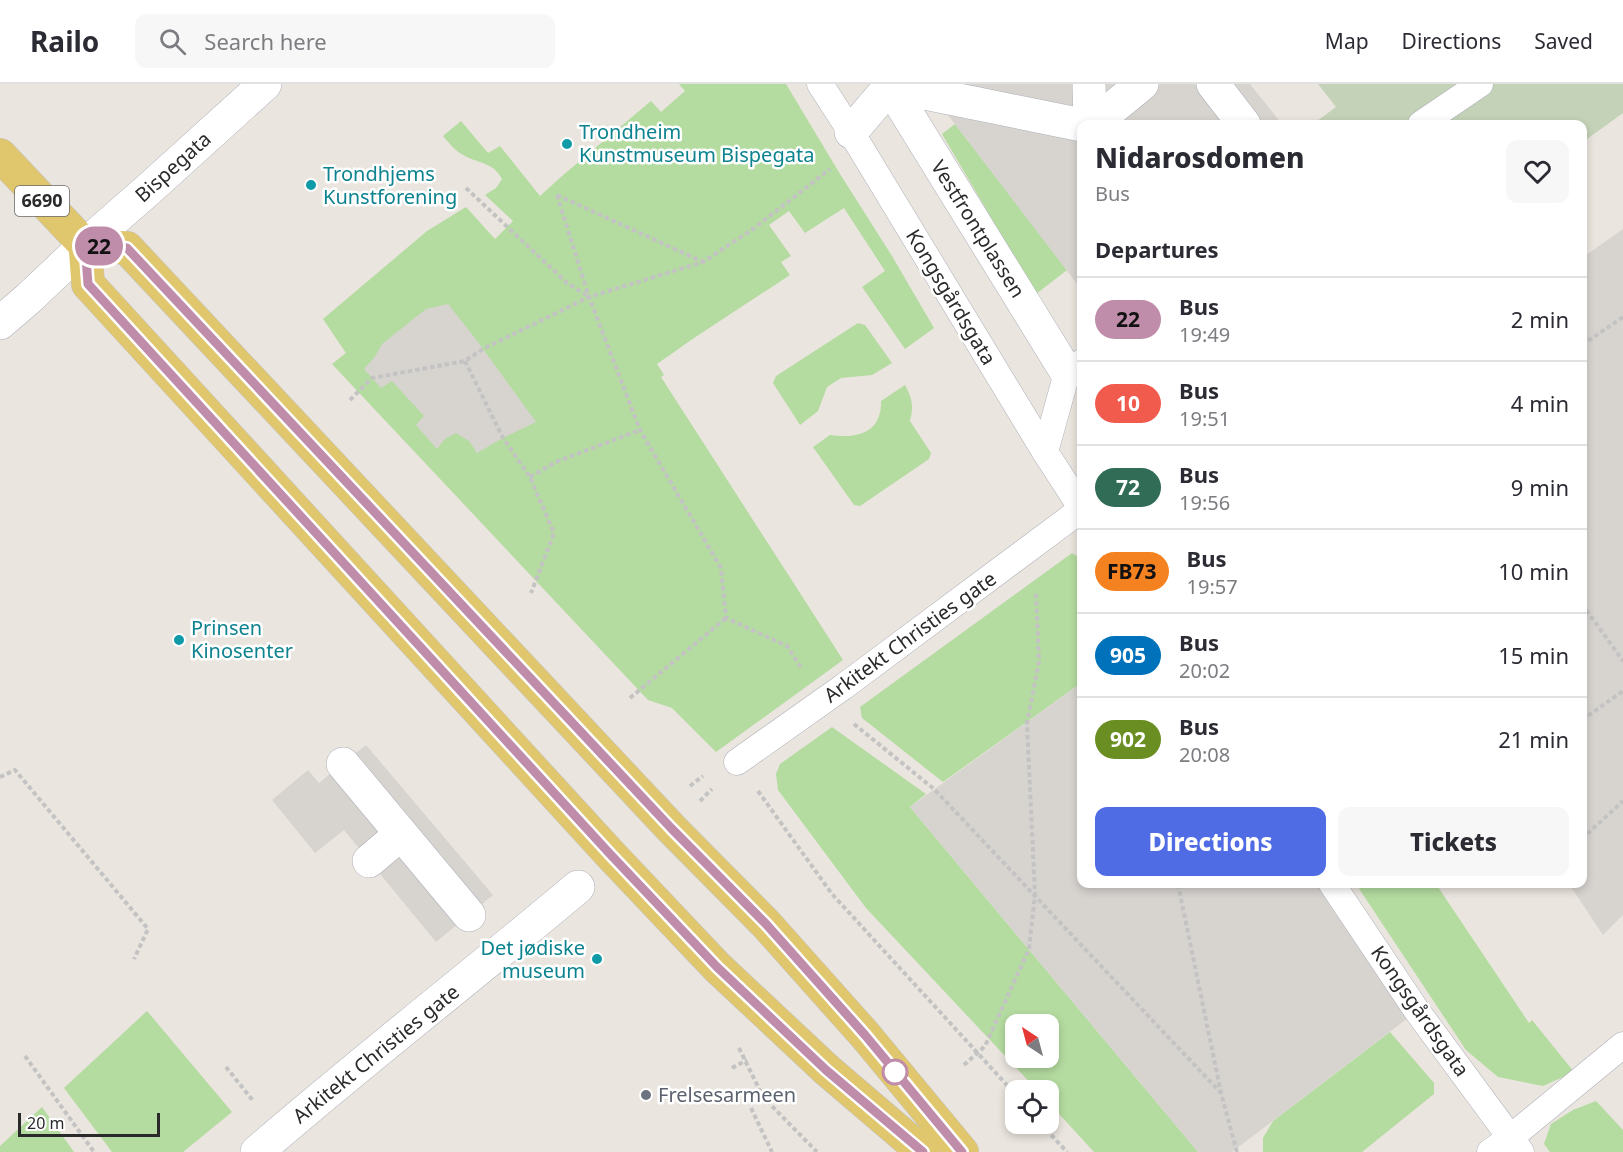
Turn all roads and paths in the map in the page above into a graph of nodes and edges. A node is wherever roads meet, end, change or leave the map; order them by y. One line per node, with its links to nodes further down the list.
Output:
1 (265, 84): 16 (street, Bispegata)
2 (820, 84): 13 (lane, Kongsgårdsgata)
3 (1089, 84): 8 (street)
4 (1142, 84): 9 (street)
5 (1213, 84): 10 (street)
6 (1480, 84): 11 (lane)
7 (891, 85): 12 (street); 13 (street); 23 (street, Vestfrontplassen)
8 (1092, 120)
9 (1097, 120)
10 (1241, 120)
11 (1427, 120)
12 (1077, 124)
13 (855, 139): 17 (path); 26 (lane, Kongsgårdsgata)
14 (0, 155): 16 (main road, 6690)
15 (466, 188): 18 (path)
16 (85, 244): 20 (street, Bispegata); 66 (main road); 67 (main road)
17 (703, 262): 18 (path); 18 (path)
18 (589, 297): 22 (path); 25 (path)
19 (1623, 317): 21 (path)
20 (0, 323)
21 (1587, 342)
22 (465, 361): 24 (path); 27 (path)
23 (1074, 367): 26 (lane)
24 (350, 400)
25 (640, 430): 27 (path); 33 (path)
26 (1045, 452): 28 (lane, Kongsgårdsgata)
27 (530, 477): 31 (path)
28 (1077, 501)
29 (1077, 513): 30 (lane, Arkitekt Christies gate)
30 (1035, 544): 37 (lane, Arkitekt Christies gate); 49 (path)
31 (531, 593)
32 (1587, 611): 34 (path)
33 (726, 618): 36 (path); 37 (path)
34 (1623, 661)
35 (1623, 691): 38 (path)
36 (630, 698)
37 (824, 700): 39 (lane, Arkitekt Christies gate); 49 (path)
38 (1587, 716)
39 (737, 762): 53 (path)
40 (343, 764): 43 (street)
41 (0, 777): 51 (path)
42 (1623, 801): 44 (path)
43 (401, 834): 45 (street); 50 (street)
44 (1587, 834)
45 (369, 861)
46 (578, 887): 64 (street, Arkitekt Christies gate)
47 (1179, 888): 59 (path)
48 (1335, 888): 62 (lane, Kongsgårdsgata)
49 (1035, 895): 53 (path); 59 (path)
50 (469, 915)
51 (134, 959)
52 (1623, 1045): 62 (lane)
53 (978, 1053): 56 (path); 58 (path)
54 (25, 1056): 63 (path)
55 (751, 1057): 57 (path)
56 (964, 1065)
57 (732, 1068)
58 (1005, 1083)
59 (1221, 1093): 69 (path)
60 (752, 1108): 65 (path)
61 (1050, 1134): 68 (path)
62 (1507, 1147)
63 (94, 1152)
64 (257, 1152)
65 (772, 1152)
66 (923, 1152)
67 (962, 1152)
68 (1067, 1152)
69 (1237, 1152)

